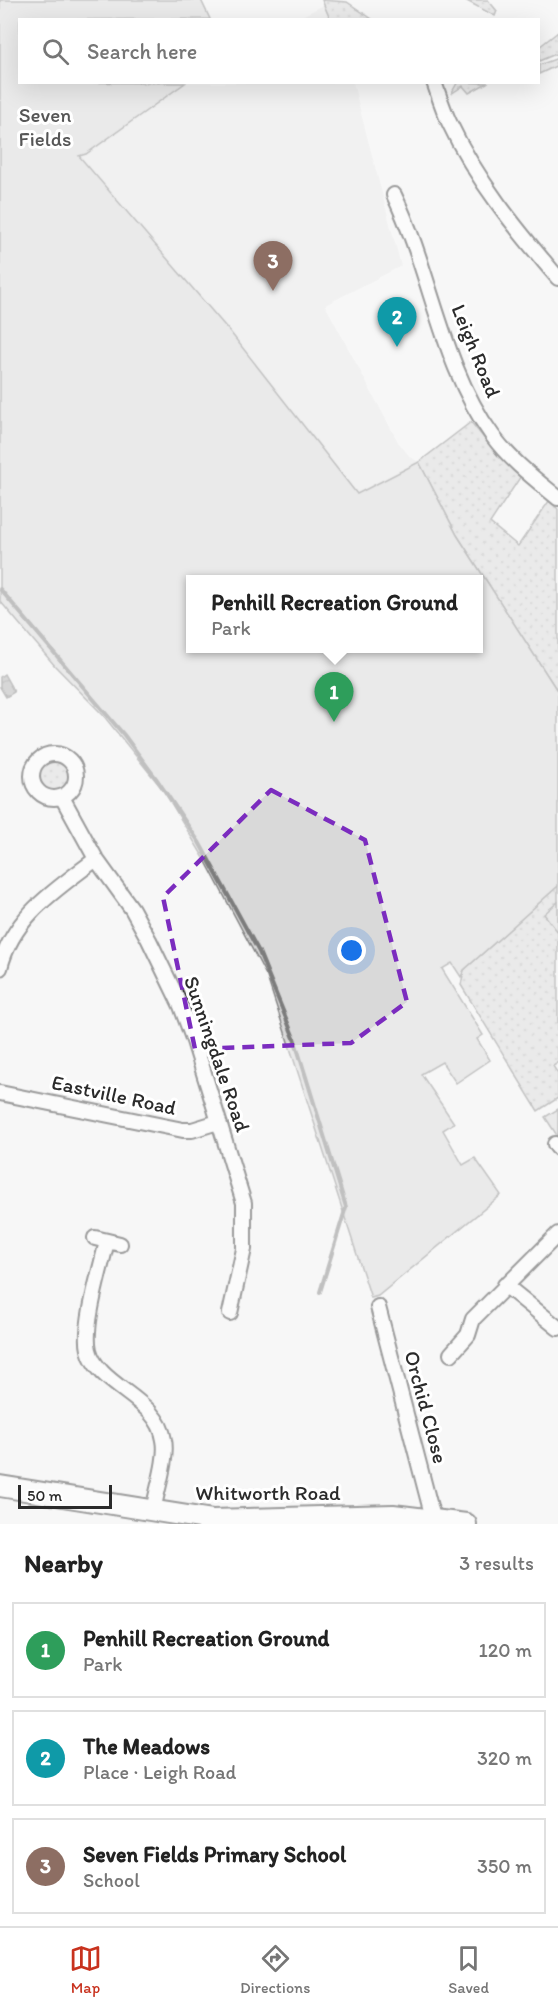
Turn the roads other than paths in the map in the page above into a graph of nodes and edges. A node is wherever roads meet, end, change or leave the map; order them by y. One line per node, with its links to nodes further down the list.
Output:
1 (436, 84): 3 (street)
2 (394, 195): 4 (street, Leigh Road)
3 (558, 278)
4 (558, 498)
5 (62, 797): 6 (street, Sunningdale Road)
6 (96, 859): 7 (street); 9 (street, Sunningdale Road)
7 (0, 969)
8 (0, 1093): 9 (street, Eastville Road)
9 (218, 1122): 14 (street, Sunningdale Road)
10 (558, 1234): 12 (street)
11 (107, 1241): 18 (street)
12 (505, 1286): 15 (street); 16 (street)
13 (378, 1307): 19 (street, Orchid Close)
14 (230, 1313)
15 (558, 1328)
16 (451, 1354)
17 (0, 1486): 18 (main road, Whitworth Road)
18 (153, 1512): 19 (main road, Whitworth Road)
19 (433, 1518): 20 (main road, Whitworth Road)
20 (466, 1524)

